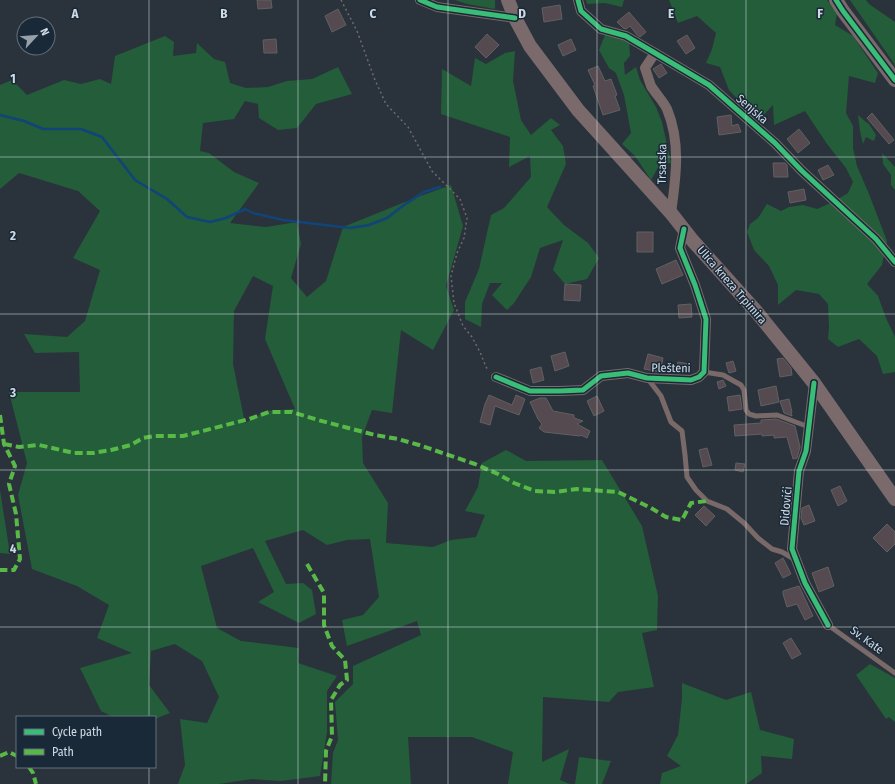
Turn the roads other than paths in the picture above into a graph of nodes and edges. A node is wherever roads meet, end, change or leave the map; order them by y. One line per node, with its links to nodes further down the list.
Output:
1 (420, 0): 5 (street)
2 (508, 0): 5 (main road, Ulica kneza Trpimira)
3 (578, 0): 6 (street, Senjska)
4 (836, 0): 7 (main road)
5 (515, 18): 8 (main road, Ulica kneza Trpimira)
6 (655, 53): 8 (street, Trsatska); 10 (street, Senjska)
7 (895, 80)
8 (671, 213): 9 (main road, Ulica kneza Trpimira)
9 (684, 229): 11 (street, Plešteni); 14 (main road, Ulica kneza Trpimira)
10 (895, 262)
11 (704, 372): 13 (street, Plešteni); 15 (lane)
12 (496, 377): 13 (street, Plešteni)
13 (647, 378): 17 (lane)
14 (814, 383): 15 (street, Didovići); 16 (main road, Ulica kneza Trpimira)
15 (810, 427): 17 (street, Didovići)
16 (895, 499)
17 (797, 561): 18 (street, Didovići)
18 (828, 625): 19 (lane, Sv. Kate)
19 (895, 673)

